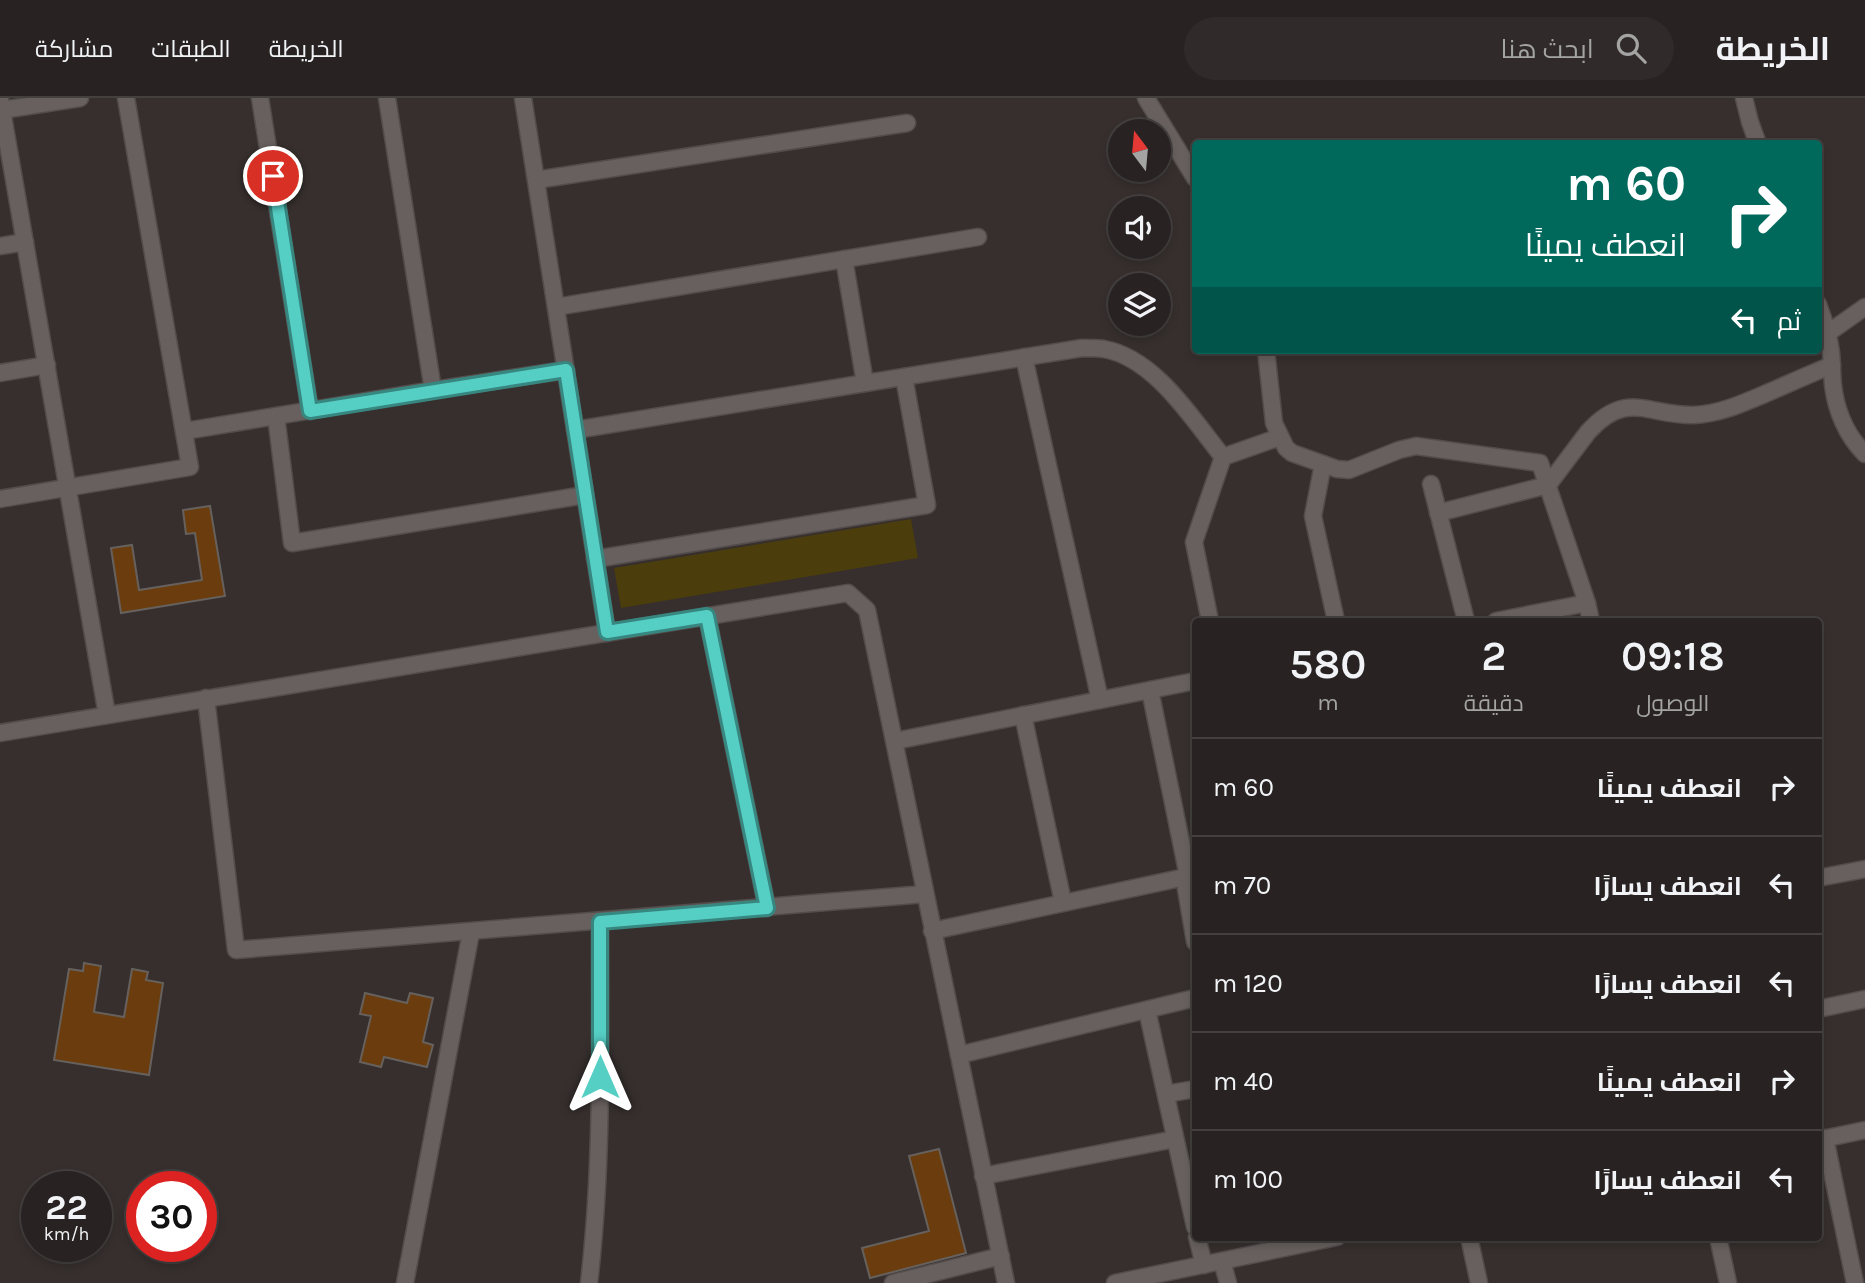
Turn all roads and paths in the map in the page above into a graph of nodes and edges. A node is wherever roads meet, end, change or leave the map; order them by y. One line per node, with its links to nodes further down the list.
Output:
1 (80, 98): 8 (street)
2 (126, 98): 33 (street)
3 (260, 98): 30 (street)
4 (387, 98): 29 (street)
5 (523, 98): 12 (street)
6 (1146, 98): 11 (street)
7 (1744, 98): 10 (street)
8 (1, 110): 14 (street)
9 (907, 123): 12 (street)
10 (1757, 140)
11 (1192, 173)
12 (536, 180): 17 (street)
13 (978, 237): 16 (street)
14 (25, 242): 15 (street); 23 (street)
15 (0, 246)
16 (844, 259): 17 (street); 28 (street)
17 (556, 307): 25 (street)
18 (1865, 307): 20 (street)
19 (1822, 316): 20 (street)
20 (1828, 333): 24 (street)
21 (1266, 354): 34 (street)
22 (1024, 357): 27 (street); 36 (street); 56 (street)
23 (47, 365): 26 (street); 40 (street)
24 (1832, 365): 35 (street); 39 (street)
25 (566, 370): 29 (street); 32 (street)
26 (0, 373)
27 (904, 377): 28 (street); 44 (street)
28 (865, 383): 32 (street)
29 (433, 390): 30 (street)
30 (310, 411): 31 (street)
31 (276, 416): 33 (street); 41 (street)
32 (575, 430): 41 (street)
33 (185, 431): 40 (street)
34 (1280, 437): 36 (street); 37 (street)
35 (1865, 454)
36 (1223, 457): 47 (street)
37 (1323, 464): 39 (street); 48 (street)
38 (1431, 484): 43 (street)
39 (1548, 485): 43 (street); 45 (street)
40 (67, 488): 42 (street); 57 (street)
41 (585, 495): 44 (street)
42 (0, 499)
43 (1438, 513): 49 (street)
44 (595, 559): 52 (street)
45 (1587, 603): 50 (street); 51 (street)
46 (707, 616): 52 (street); 60 (street); 66 (street)
47 (1209, 618)
48 (1335, 618)
49 (1465, 618)
50 (1511, 618)
51 (1590, 618)
52 (607, 632): 55 (street)
53 (1192, 682): 54 (street)
54 (1150, 690): 56 (street); 62 (street)
55 (206, 698): 57 (street); 70 (street)
56 (1100, 700): 58 (street)
57 (107, 715): 59 (street)
58 (1024, 715): 60 (street); 65 (street)
59 (0, 733)
60 (895, 741): 64 (street)
61 (1865, 869): 63 (street)
62 (1192, 875): 65 (street); 68 (street)
63 (1822, 877)
64 (925, 894): 66 (street); 69 (street)
65 (1063, 902): 69 (street)
66 (767, 908): 67 (street)
67 (600, 922): 70 (street); 92 (street)
68 (1192, 924)
69 (932, 931): 75 (street)
70 (471, 932): 91 (street)
71 (1192, 999): 74 (street)
72 (1865, 999): 73 (street)
73 (1822, 1008)
74 (1147, 1010): 75 (street); 77 (street)
75 (958, 1055): 81 (street)
76 (1192, 1090): 77 (street)
77 (1166, 1094): 79 (street)
78 (1865, 1130): 80 (street)
79 (1175, 1139): 81 (street); 82 (street)
80 (1822, 1139): 98 (street)
81 (983, 1177): 87 (street)
82 (1192, 1214)
83 (1199, 1241): 89 (street)
84 (1314, 1241): 88 (street)
85 (1470, 1241): 96 (street)
86 (1719, 1241): 97 (street)
87 (1001, 1256): 93 (street); 94 (street)
88 (1222, 1261): 89 (street); 95 (street)
89 (1204, 1265): 90 (street)
90 (1120, 1282)
91 (405, 1283)
92 (589, 1283)
93 (893, 1283)
94 (1006, 1283)
95 (1228, 1283)
96 (1479, 1283)
97 (1728, 1283)
98 (1855, 1283)

